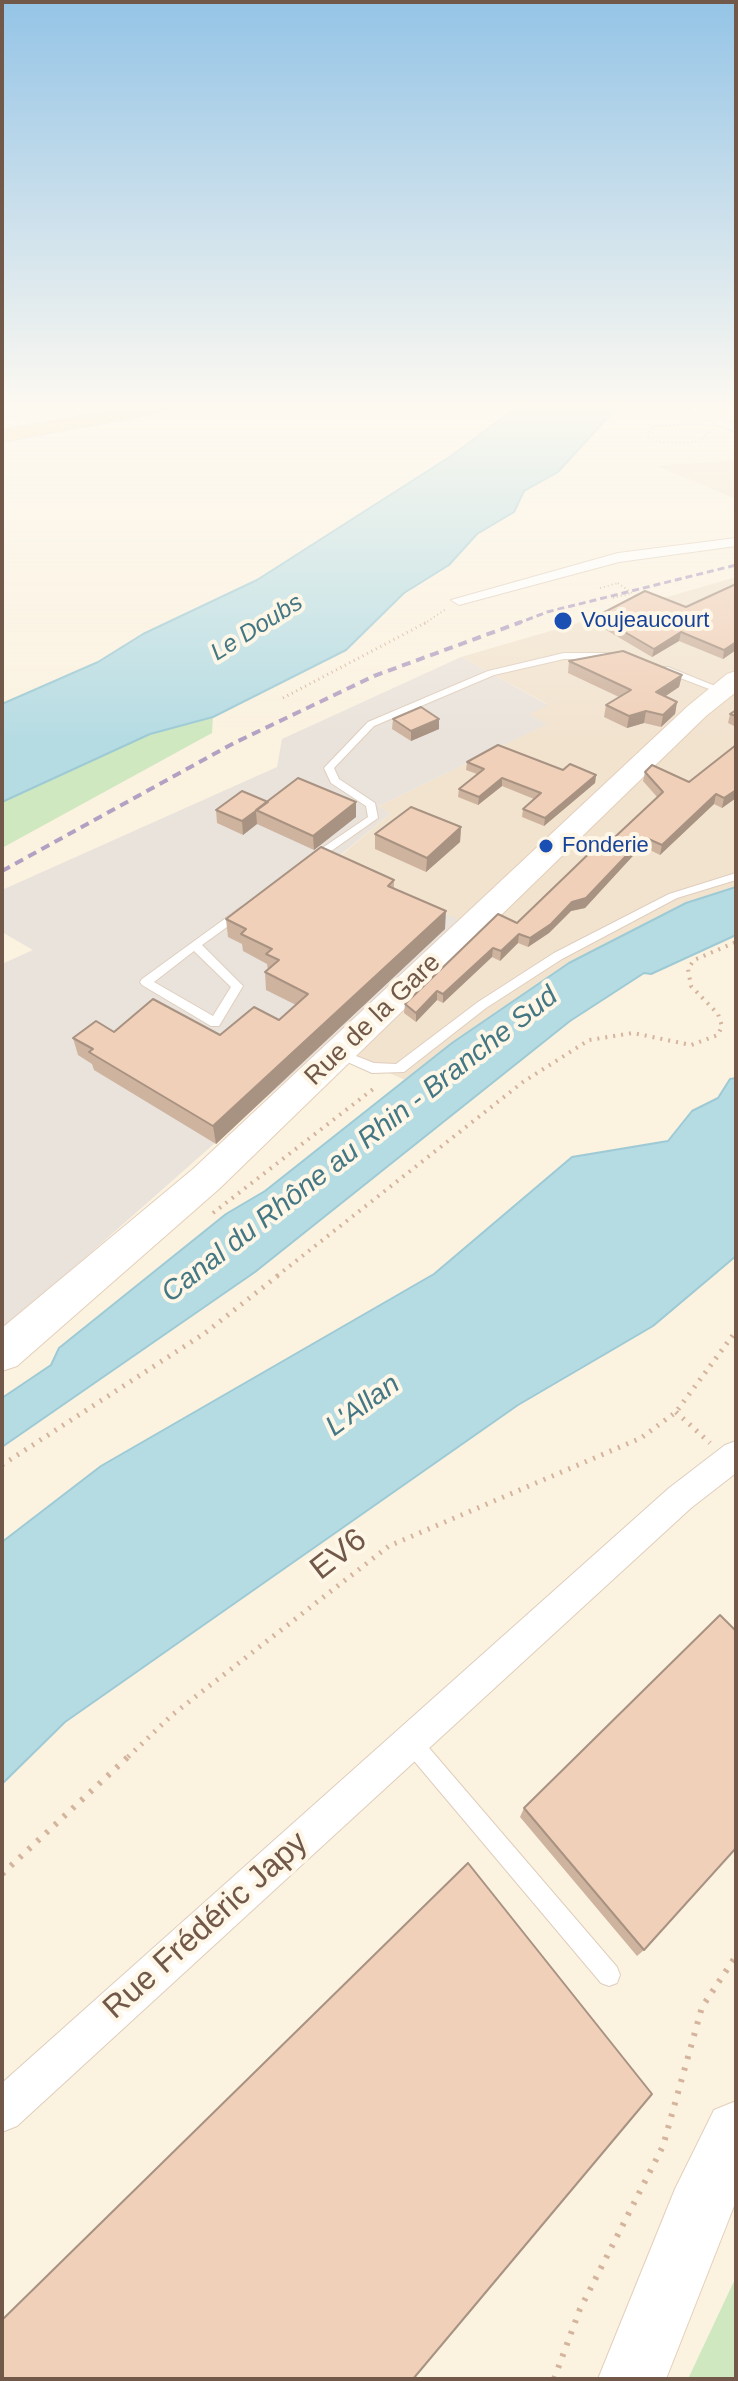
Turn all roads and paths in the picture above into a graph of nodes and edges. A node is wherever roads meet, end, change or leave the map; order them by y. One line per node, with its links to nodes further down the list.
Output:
1 (736, 542): 4 (street)
2 (600, 588): 3 (path, bridge)
3 (613, 598)
4 (459, 600): 8 (path)
5 (620, 657): 9 (lane)
6 (649, 662): 7 (lane)
7 (728, 684): 14 (main road, Rue de la Gare)
8 (283, 698)
9 (300, 868)
10 (736, 876): 14 (lane)
11 (253, 902): 13 (lane)
12 (736, 942): 19 (path)
13 (195, 945): 13 (lane)
14 (338, 1053): 16 (main road, Rue de la Gare)
15 (736, 1331): 17 (path, EV6)
16 (3, 1350)
17 (676, 1412): 18 (path); 21 (path, EV6)
18 (728, 1454): 20 (street, Rue Frédéric Japy)
19 (2, 1465)
20 (411, 1742): 23 (lane); 24 (street, Rue Frédéric Japy)
21 (2, 1874)
22 (736, 1956): 26 (path)
23 (609, 1975)
24 (2, 2111)
25 (736, 2132): 27 (main road)
26 (554, 2379)
27 (632, 2379)

